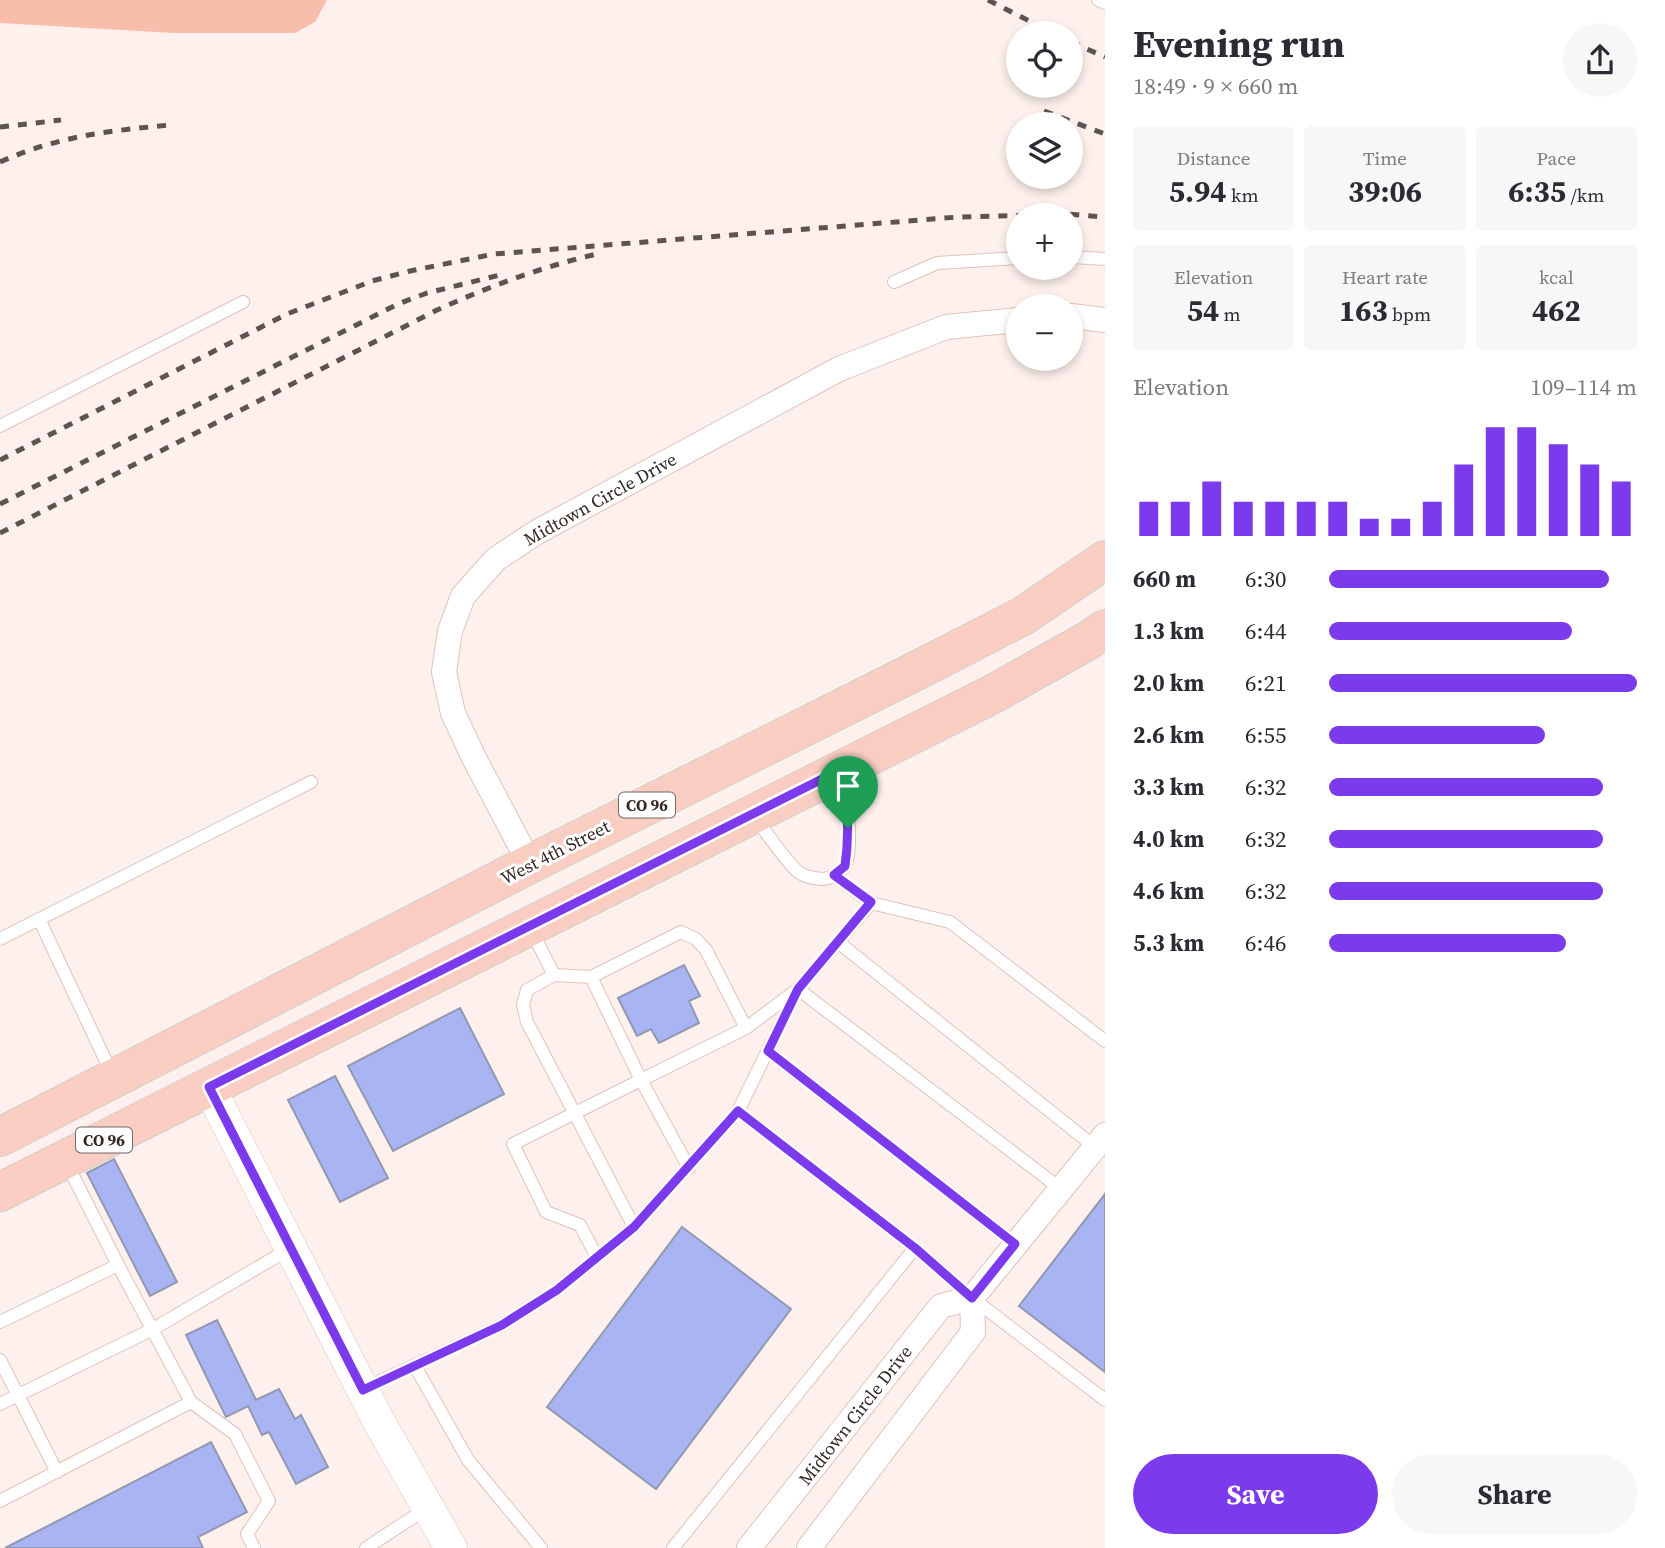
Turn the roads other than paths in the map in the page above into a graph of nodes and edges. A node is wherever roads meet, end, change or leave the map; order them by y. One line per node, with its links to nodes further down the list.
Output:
1 (1098, 0): 2 (lane)
2 (1105, 3)
3 (1083, 258): 5 (lane)
4 (1006, 259): 6 (lane)
5 (1105, 259)
6 (894, 282)
7 (243, 302): 11 (lane)
8 (1083, 317): 9 (street)
9 (1105, 320)
10 (1006, 321): 18 (street, Midtown Circle Drive)
11 (0, 426)
12 (1105, 560): 15 (main road, West 4th Street / CO 96)
13 (1105, 629): 14 (main road, CO 96)
14 (842, 769): 17 (main road, CO 96); 19 (lane)
15 (709, 774): 18 (main road, West 4th Street / CO 96); 33 (main road)
16 (311, 782): 21 (lane)
17 (751, 814): 19 (lane); 22 (main road, CO 96)
18 (530, 864): 31 (main road, West 4th Street / CO 96)
19 (834, 875): 20 (lane)
20 (871, 902): 24 (lane); 29 (lane)
21 (39, 919): 23 (lane); 31 (lane)
22 (529, 926): 25 (lane); 33 (main road, CO 96)
23 (0, 939)
24 (838, 942): 27 (lane); 37 (lane)
25 (555, 975): 26 (lane); 35 (lane)
26 (590, 978): 28 (lane); 32 (lane)
27 (798, 989): 28 (lane); 30 (lane); 40 (lane)
28 (746, 1028): 32 (lane)
29 (1105, 1041)
30 (768, 1051): 34 (lane); 43 (lane)
31 (114, 1078): 36 (main road, West 4th Street / CO 96)
32 (641, 1080): 35 (lane); 39 (lane)
33 (209, 1087): 38 (main road, CO 96); 44 (street)
34 (738, 1111): 39 (lane); 45 (lane)
35 (575, 1113): 42 (lane); 46 (lane)
36 (0, 1137)
37 (1100, 1141): 40 (street)
38 (65, 1160): 41 (main road, CO 96); 47 (lane)
39 (689, 1168): 42 (lane)
40 (1061, 1189): 43 (street)
41 (0, 1192)
42 (634, 1227): 46 (lane)
43 (1015, 1244): 48 (street)
44 (292, 1247): 50 (lane); 53 (street)
45 (915, 1248): 48 (lane); 66 (lane)
46 (597, 1257): 52 (lane)
47 (118, 1265): 49 (lane); 50 (lane)
48 (972, 1298): 55 (lane); 67 (street, Midtown Circle Drive); 68 (street)
49 (0, 1322)
50 (153, 1329): 54 (lane); 56 (lane)
51 (0, 1360): 54 (lane)
52 (415, 1366): 53 (lane); 65 (lane)
53 (363, 1390): 60 (street)
54 (18, 1395): 57 (lane); 58 (lane)
55 (1105, 1399)
56 (191, 1402): 58 (lane); 62 (lane)
57 (0, 1404)
58 (57, 1472): 59 (lane)
59 (0, 1501)
60 (428, 1508): 61 (lane); 64 (street)
61 (385, 1543): 63 (lane)
62 (254, 1548)
63 (366, 1548)
64 (450, 1548)
65 (541, 1548)
66 (673, 1548)
67 (749, 1548)
68 (809, 1548)

